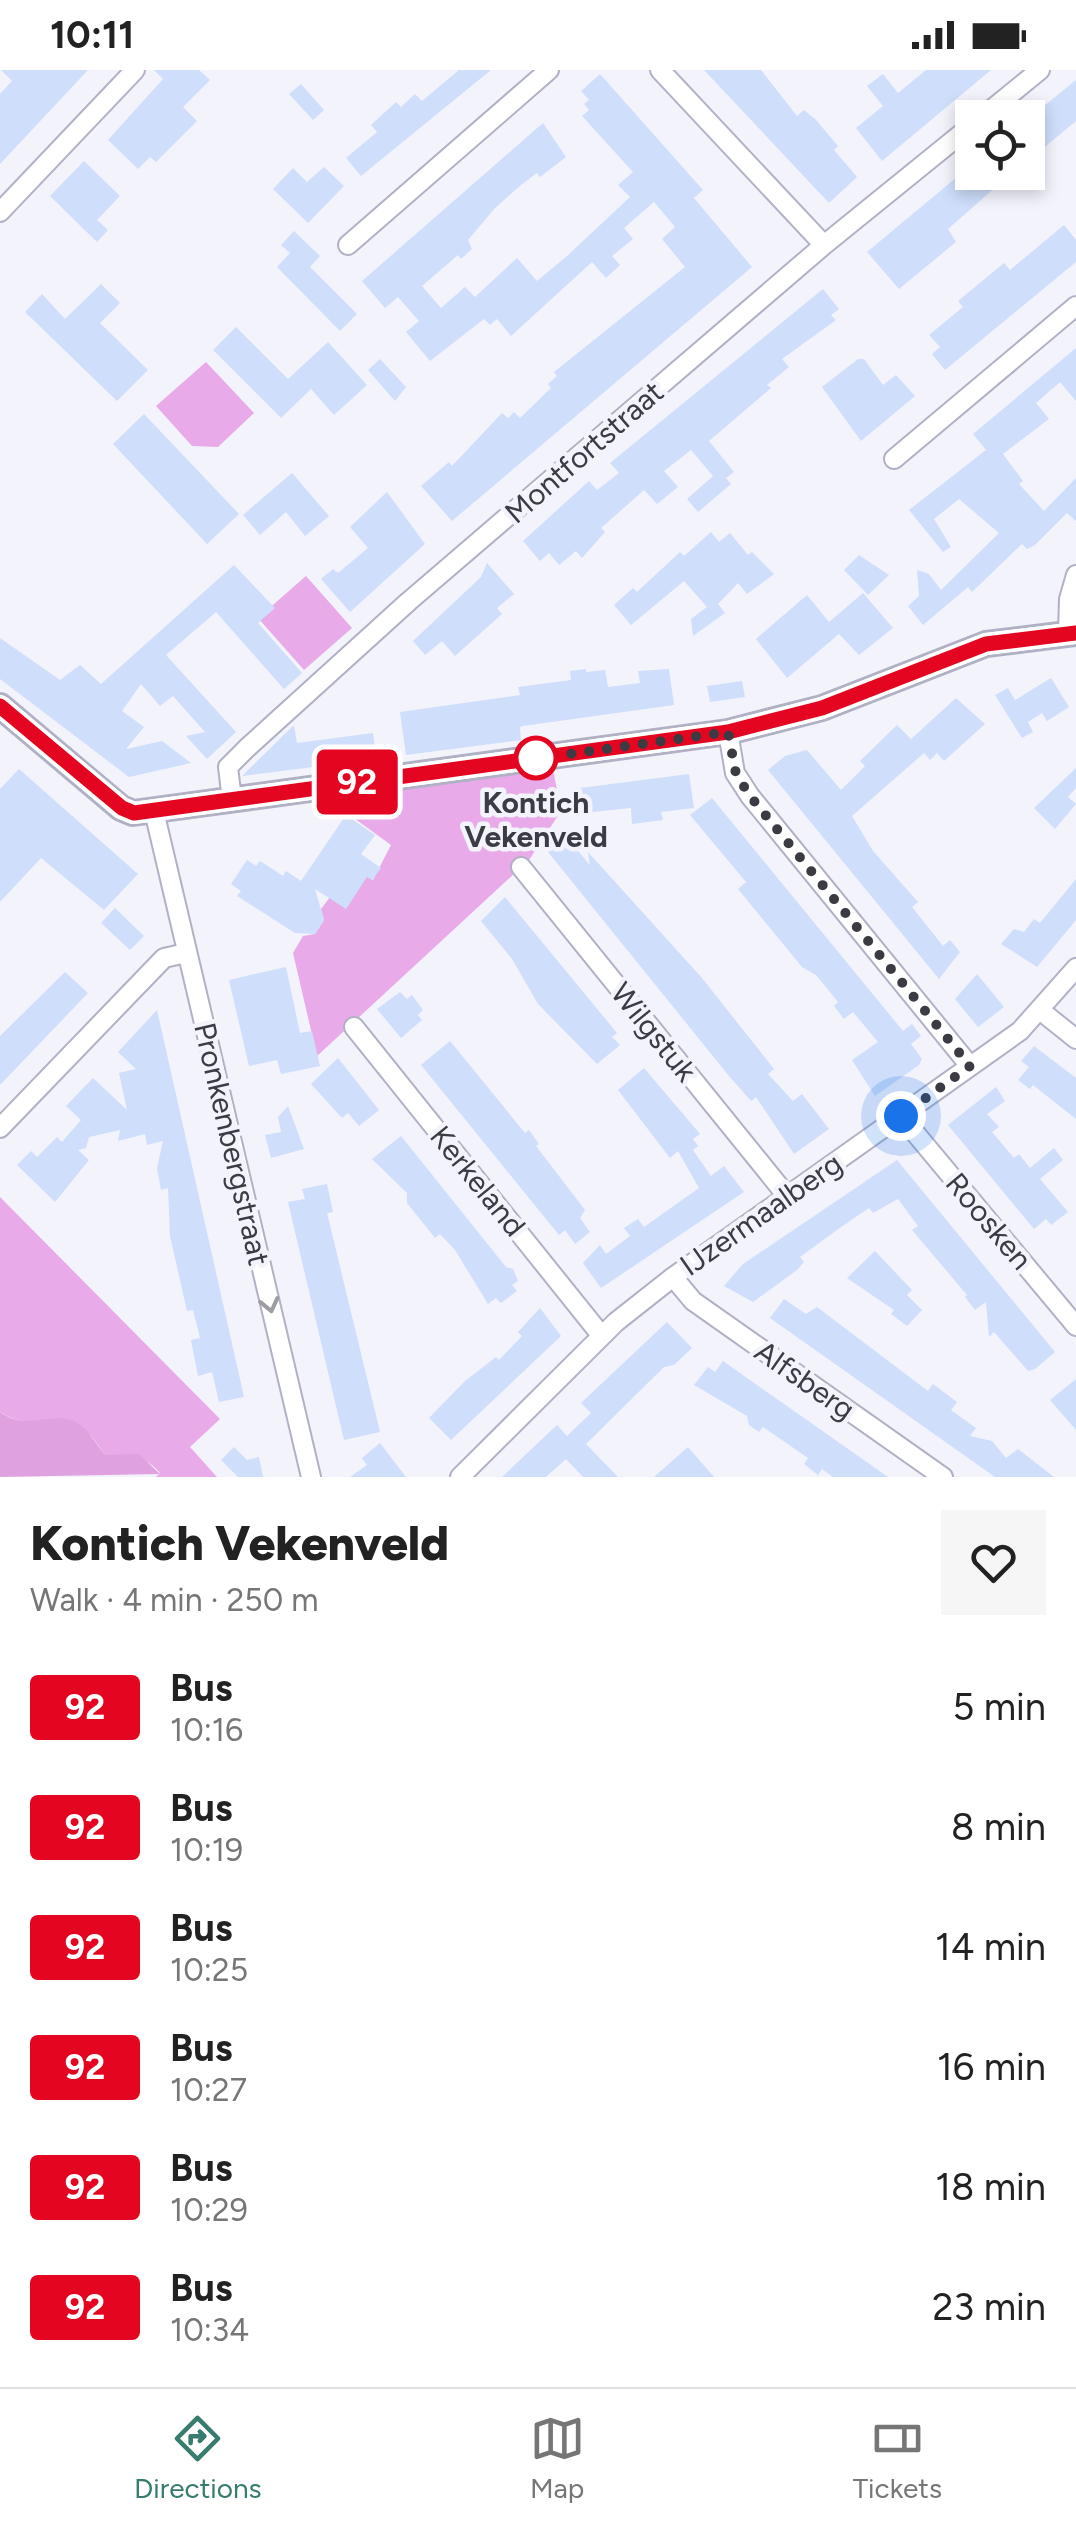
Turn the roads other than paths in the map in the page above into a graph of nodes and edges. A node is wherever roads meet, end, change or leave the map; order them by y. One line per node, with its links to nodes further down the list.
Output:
1 (135, 70): 7 (street)
2 (549, 70): 9 (street)
3 (660, 70): 8 (street)
4 (1040, 70): 5 (street)
5 (1004, 100)
6 (955, 139): 8 (street, Montfortstraat)
7 (0, 212)
8 (824, 244): 16 (street, Montfortstraat)
9 (348, 245)
10 (1076, 306): 11 (street)
11 (894, 459)
12 (1076, 575): 13 (street)
13 (1072, 633): 15 (street)
14 (0, 706): 17 (street)
15 (728, 732): 16 (street); 24 (street)
16 (232, 800): 17 (street)
17 (154, 811): 19 (street, Pronkenbergstraat)
18 (521, 868): 27 (street, Wilgstuk)
19 (186, 953): 26 (street); 31 (street, Pronkenbergstraat, one-way to 31)
20 (1076, 968): 21 (street, IJzermaalberg)
21 (1041, 1011): 23 (street); 24 (street, IJzermaalberg)
22 (354, 1028): 30 (street, Kerkeland)
23 (1076, 1039)
24 (970, 1066): 25 (street, IJzermaalberg)
25 (901, 1116): 27 (street, IJzermaalberg); 29 (street, Roosken)
26 (0, 1128)
27 (787, 1196): 28 (street, IJzermaalberg)
28 (673, 1276): 30 (street, IJzermaalberg); 33 (street, Alfsberg)
29 (1076, 1326)
30 (602, 1336): 32 (street, IJzermaalberg)
31 (311, 1477)
32 (460, 1477)
33 (943, 1477)

